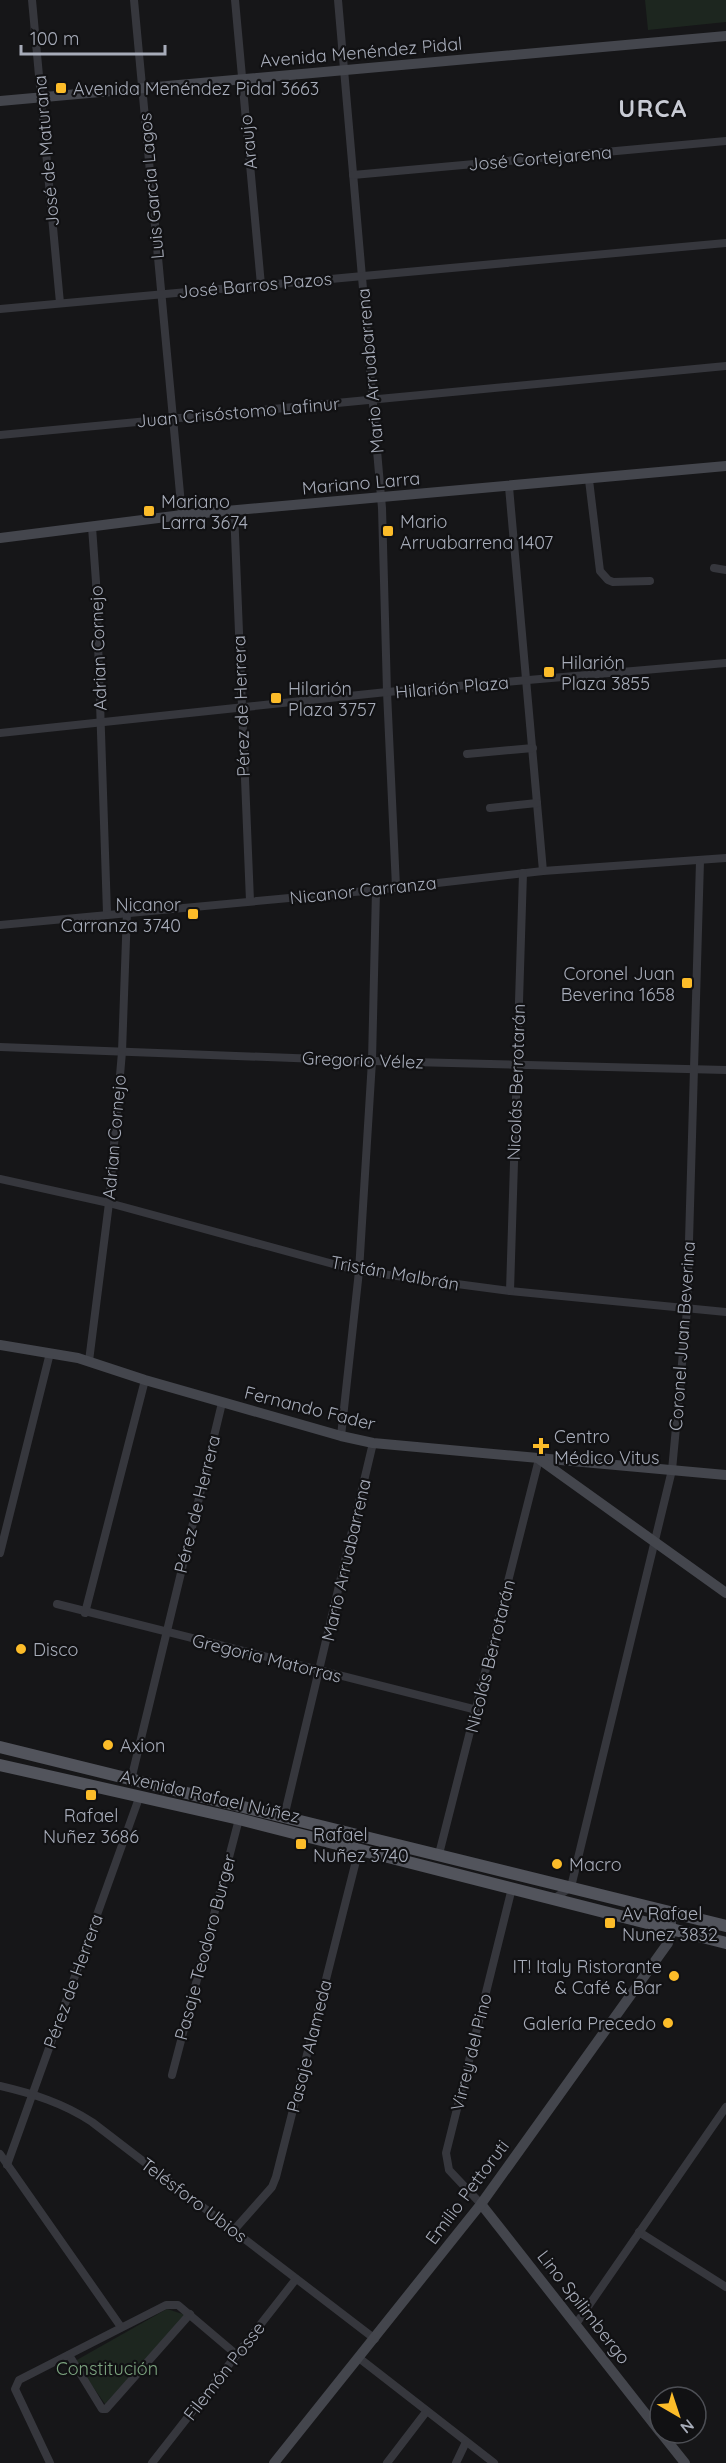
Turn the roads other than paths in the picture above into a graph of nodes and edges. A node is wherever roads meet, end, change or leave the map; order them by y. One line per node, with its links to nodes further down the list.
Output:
1 (32, 0): 9 (street, José de Maturana)
2 (134, 0): 8 (street, Luis García Lagos)
3 (235, 0): 7 (street, Araujo)
4 (338, 0): 6 (street, Mario Arruabarrena)
5 (726, 36): 6 (main road, Avenida Menéndez Pidal)
6 (344, 70): 7 (main road, Avenida Menéndez Pidal); 12 (street, Mario Arruabarrena)
7 (242, 79): 8 (main road, Avenida Menéndez Pidal); 15 (street, Araujo)
8 (142, 89): 9 (main road, Avenida Menéndez Pidal); 16 (street, Luis García Lagos)
9 (41, 98): 10 (main road, Avenida Menéndez Pidal); 17 (street, José de Maturana)
10 (0, 101)
11 (726, 141): 12 (street, José Cortejarena)
12 (353, 175): 14 (street, Mario Arruabarrena)
13 (726, 243): 14 (street, José Barros Pazos)
14 (361, 275): 15 (street, José Barros Pazos); 20 (street, Mario Arruabarrena)
15 (261, 285): 16 (street, José Barros Pazos)
16 (161, 294): 17 (street, José Barros Pazos); 21 (street, Luis García Lagos)
17 (60, 303): 18 (street, José Barros Pazos)
18 (0, 309)
19 (726, 366): 20 (street, Juan Crisóstomo Lafinur)
20 (372, 400): 21 (street, Juan Crisóstomo Lafinur); 26 (street, Mario Arruabarrena)
21 (174, 418): 22 (street, Juan Crisóstomo Lafinur); 28 (street, Luis García Lagos)
22 (0, 435)
23 (726, 466): 24 (main road, Mariano Larra)
24 (589, 480): 25 (main road, Mariano Larra); 33 (street)
25 (509, 487): 26 (main road, Mariano Larra); 35 (street)
26 (381, 497): 27 (main road, Mariano Larra); 36 (street, Mario Arruabarrena)
27 (234, 510): 28 (main road, Mariano Larra); 37 (street, Pérez de Herrera)
28 (182, 515): 29 (main road, Mariano Larra)
29 (92, 527): 30 (main road, Mariano Larra); 38 (street, Adrian Cornejo)
30 (0, 538)
31 (714, 568): 32 (street)
32 (726, 570)
33 (650, 581)
34 (726, 663): 35 (street, Hilarión Plaza)
35 (526, 681): 36 (street, Hilarión Plaza); 40 (street)
36 (387, 692): 37 (street, Hilarión Plaza); 48 (street, Mario Arruabarrena)
37 (241, 709): 38 (street, Hilarión Plaza); 50 (street, Pérez de Herrera)
38 (102, 723): 39 (street, Hilarión Plaza); 52 (street, Adrian Cornejo)
39 (0, 733)
40 (533, 748): 41 (street); 42 (street)
41 (467, 754)
42 (537, 803): 43 (street); 46 (street)
43 (490, 808)
44 (726, 858): 45 (street, Nicanor Carranza)
45 (700, 861): 46 (street, Nicanor Carranza); 58 (street, Coronel Juan Beverina)
46 (543, 871): 47 (street, Nicanor Carranza)
47 (523, 873): 48 (street, Nicanor Carranza); 57 (street, Nicolás Berrotarán)
48 (396, 887): 49 (street, Nicanor Carranza)
49 (375, 890): 50 (street, Nicanor Carranza); 56 (street)
50 (250, 901): 51 (street, Nicanor Carranza)
51 (127, 911): 52 (street, Nicanor Carranza); 55 (street, Adrian Cornejo)
52 (107, 913): 53 (street, Nicanor Carranza)
53 (0, 925)
54 (0, 1047): 55 (street, Gregorio Vélez)
55 (122, 1052): 56 (street, Gregorio Vélez); 61 (street, Adrian Cornejo)
56 (372, 1061): 57 (street, Gregorio Vélez); 62 (street)
57 (516, 1064): 58 (street, Gregorio Vélez); 63 (street, Nicolás Berrotarán)
58 (693, 1069): 59 (street, Gregorio Vélez); 64 (street, Coronel Juan Beverina)
59 (726, 1070)
60 (0, 1179): 61 (street, Tristán Malbrán)
61 (109, 1203): 62 (street, Tristán Malbrán); 68 (street, Adrian Cornejo)
62 (359, 1271): 63 (street, Tristán Malbrán); 71 (street)
63 (510, 1291): 64 (street, Tristán Malbrán)
64 (687, 1310): 65 (street, Tristán Malbrán); 74 (street, Coronel Juan Beverina)
65 (726, 1312)
66 (0, 1345): 67 (main road, Fernando Fader)
67 (50, 1353): 68 (main road, Fernando Fader); 77 (street)
68 (89, 1361): 69 (main road, Fernando Fader)
69 (145, 1380): 70 (main road, Fernando Fader); 80 (street)
70 (222, 1403): 71 (main road, Fernando Fader); 81 (street, Pérez de Herrera)
71 (341, 1436): 72 (main road, Fernando Fader)
72 (373, 1443): 73 (main road, Fernando Fader); 82 (street, Mario Arruabarrena)
73 (539, 1459): 74 (main road, Fernando Fader); 76 (main road); 83 (street, Nicolás Berrotarán)
74 (672, 1470): 75 (main road, Fernando Fader); 76 (street, Coronel Juan Beverina)
75 (726, 1475)
76 (655, 1542): 78 (main road); 92 (street, Coronel Juan Beverina)
77 (0, 1553)
78 (726, 1593)
79 (57, 1604): 80 (street, Gregoria Matorras)
80 (85, 1612): 81 (street, Gregoria Matorras)
81 (165, 1633): 82 (street, Gregoria Matorras); 86 (street, Pérez de Herrera)
82 (320, 1671): 83 (street, Gregoria Matorras); 88 (street, Mario Arruabarrena)
83 (477, 1710): 91 (street, Nicolás Berrotarán)
84 (0, 1747): 86 (main road, Avenida Rafael Núñez)
85 (0, 1765): 87 (main road, Avenida Rafael Núñez)
86 (131, 1780): 88 (main road, Avenida Rafael Núñez)
87 (139, 1798): 89 (main road, Avenida Rafael Núñez); 101 (street, Pérez de Herrera)
88 (284, 1817): 91 (main road, Avenida Rafael Núñez)
89 (238, 1820): 90 (main road, Avenida Rafael Núñez); 99 (street, Pasaje Teodoro Burger)
90 (359, 1849): 93 (main road, Avenida Rafael Núñez); 105 (street, Pasaje Alameda)
91 (440, 1854): 92 (main road, Avenida Rafael Núñez)
92 (571, 1887): 94 (street); 95 (main road, Avenida Rafael Núñez)
93 (512, 1888): 94 (main road, Avenida Rafael Núñez); 104 (street, Virrey del Pino)
94 (555, 1898): 97 (main road, Avenida Rafael Núñez)
95 (669, 1911): 96 (main road, Avenida Rafael Núñez); 97 (main road)
96 (726, 1926)
97 (672, 1930): 98 (main road, Avenida Rafael Núñez); 104 (main road, Emilio Pettoruti)
98 (726, 1943)
99 (172, 2076)
100 (0, 2086): 101 (street, Telésforo Ubios)
101 (33, 2094): 103 (street, Pérez de Herrera); 105 (street, Telésforo Ubios)
102 (726, 2107): 106 (street)
103 (3, 2160): 111 (street)
104 (481, 2204): 110 (main road, Lino Spilimbergo); 112 (main road, Emilio Pettoruti)
105 (234, 2230): 107 (street, Telésforo Ubios)
106 (639, 2232): 108 (street); 110 (street)
107 (296, 2279): 112 (street, Telésforo Ubios); 114 (street, Filemón Posse)
108 (726, 2287)
109 (190, 2314): 111 (street); 113 (street); 114 (street)
110 (576, 2324): 117 (main road, Lino Spilimbergo)
111 (121, 2327): 113 (street)
112 (375, 2339): 115 (main road, Emilio Pettoruti)
113 (69, 2355): 121 (street)
114 (237, 2355): 120 (street, Filemón Posse)
115 (359, 2358): 116 (street); 122 (main road, Emilio Pettoruti)
116 (426, 2412): 118 (street); 123 (street)
117 (648, 2415)
118 (466, 2442): 124 (street); 125 (street)
119 (671, 2445): 126 (main road, Lino Spilimbergo)
120 (156, 2461)
121 (50, 2463)
122 (274, 2463)
123 (387, 2463)
124 (456, 2463)
125 (494, 2463)
126 (684, 2463)

